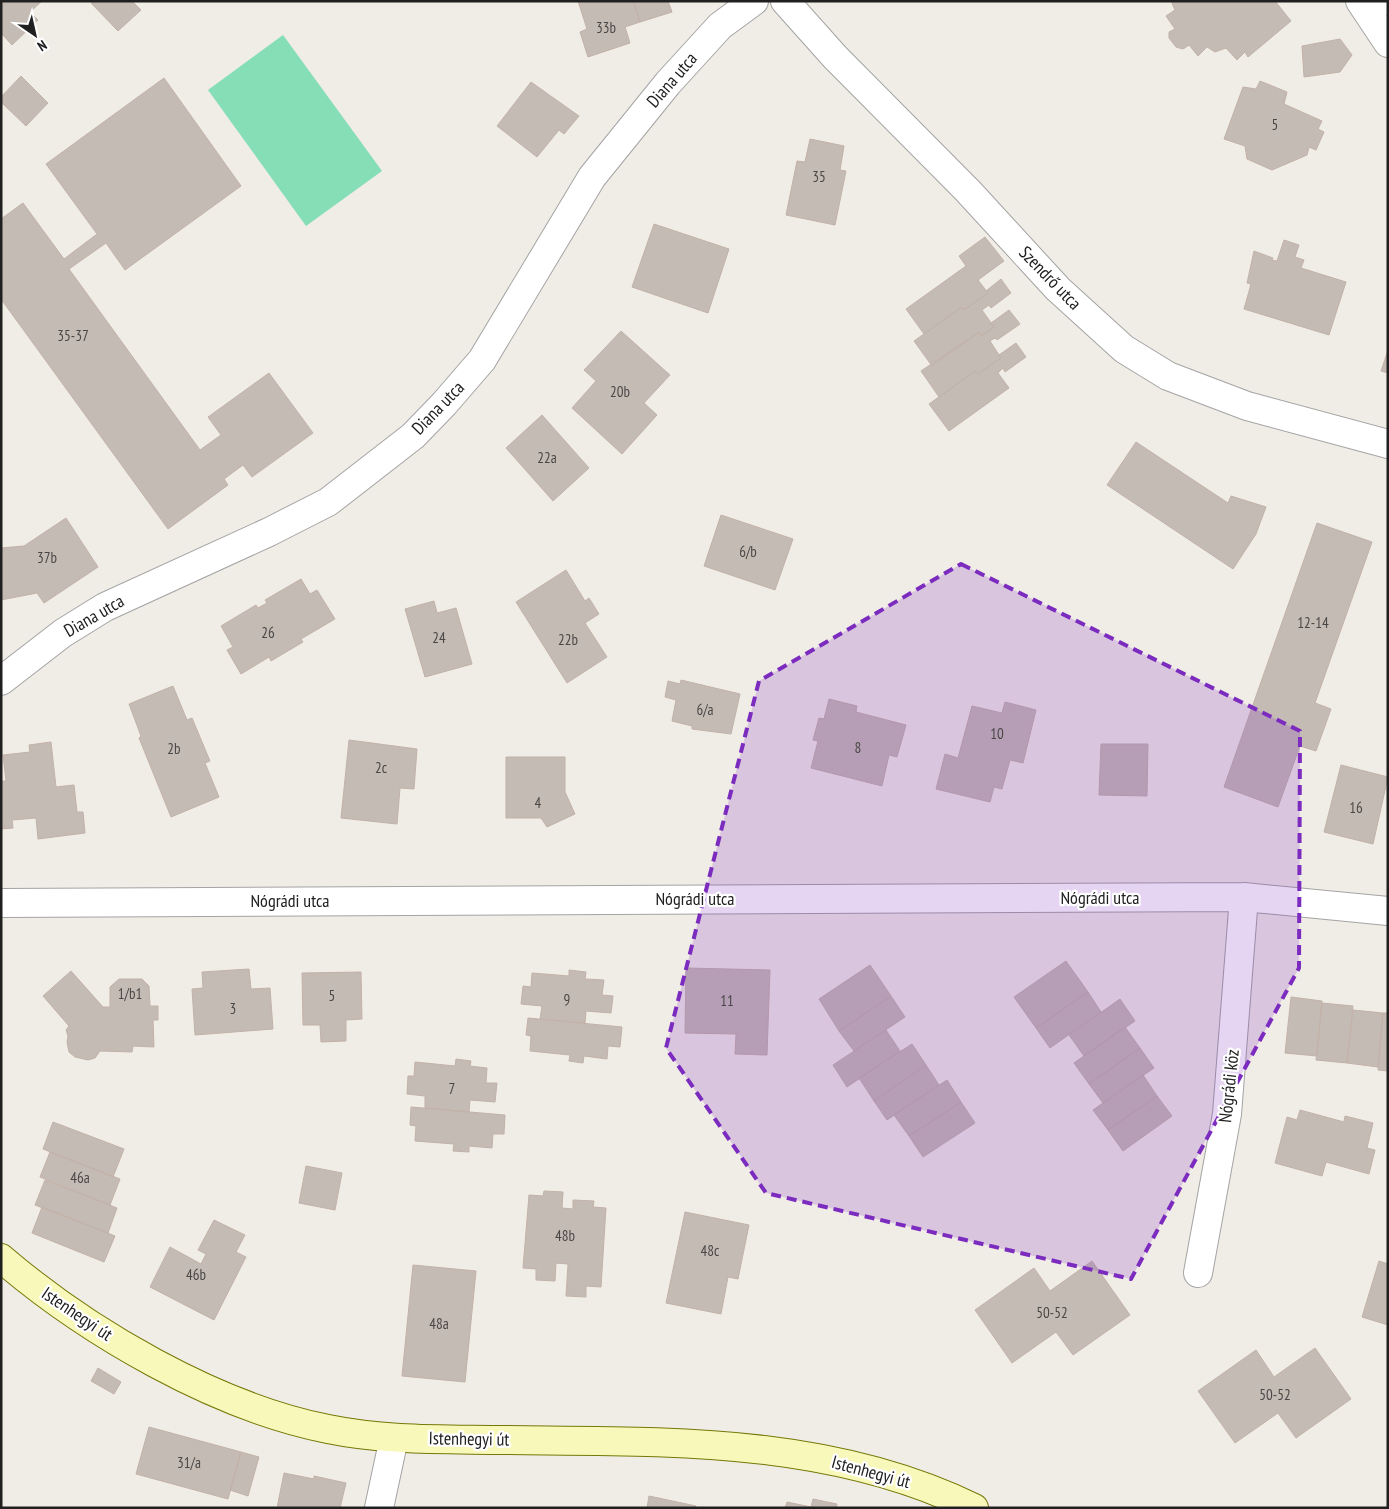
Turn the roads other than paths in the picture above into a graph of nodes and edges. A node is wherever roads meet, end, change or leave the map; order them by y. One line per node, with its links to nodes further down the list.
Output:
1 (754, 1): 6 (street, Diana utca)
2 (785, 1): 5 (street, Szendrő utca)
3 (1360, 1): 4 (street)
4 (1388, 43)
5 (1388, 444)
6 (1, 681)
7 (1244, 897): 8 (street, Nógrádi utca); 9 (street, Nógrádi utca); 11 (street, Nógrádi köz)
8 (1, 902)
9 (1388, 911)
10 (1, 1258): 12 (street, Istenhegyi út)
11 (1198, 1272)
12 (394, 1438): 13 (street); 14 (street, Istenhegyi út)
13 (379, 1508)
14 (974, 1508)

